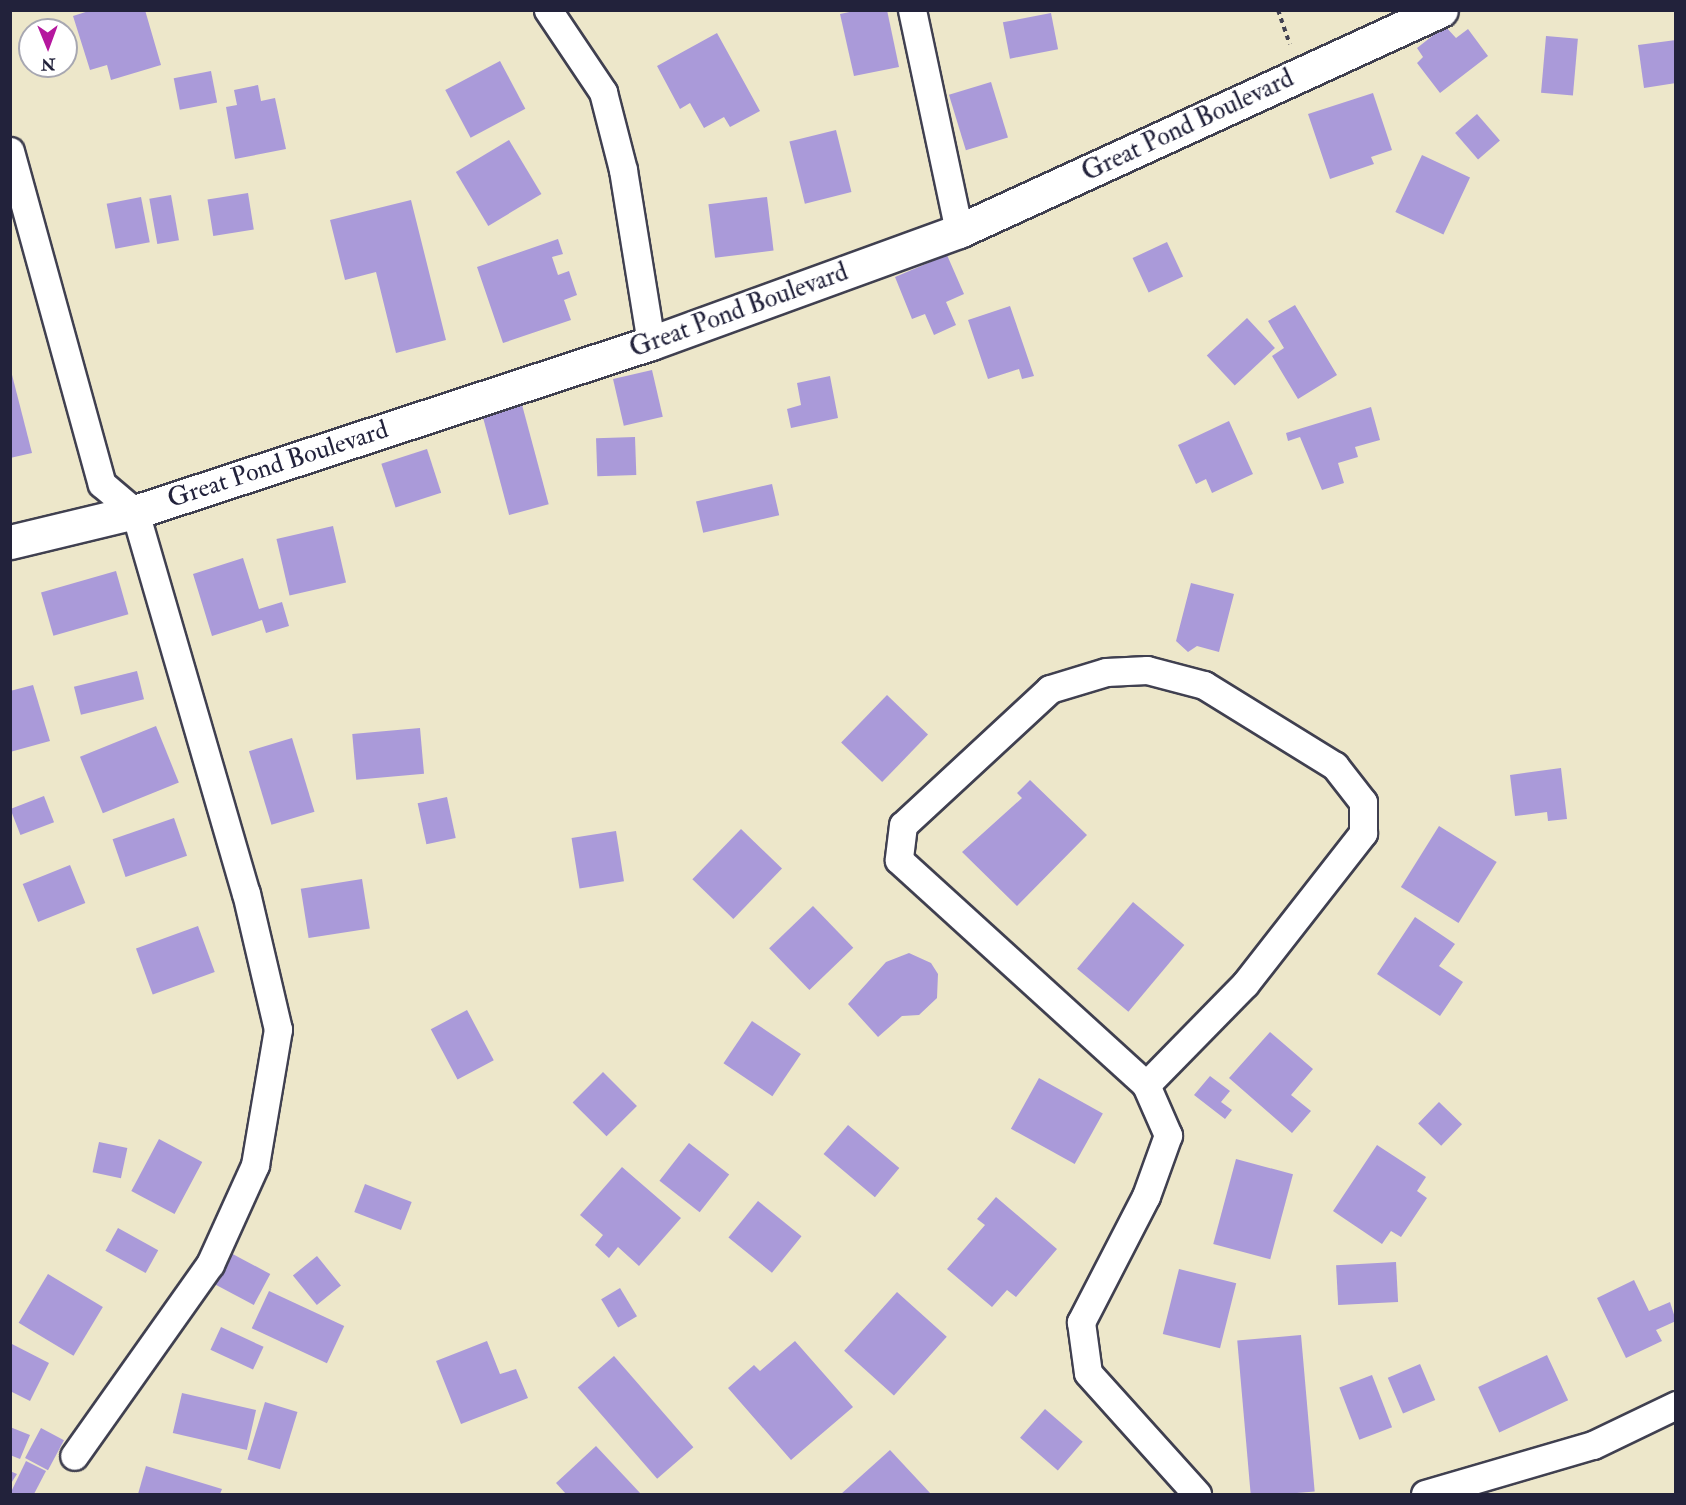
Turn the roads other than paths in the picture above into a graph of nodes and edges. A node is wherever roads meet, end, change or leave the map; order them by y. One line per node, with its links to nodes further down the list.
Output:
1 (548, 10): 6 (street)
2 (912, 10): 5 (street)
3 (1441, 10): 5 (street, Great Pond Boulevard)
4 (10, 151): 7 (street)
5 (959, 231): 6 (street, Great Pond Boulevard)
6 (651, 343): 7 (street, Great Pond Boulevard)
7 (135, 512): 8 (street, Great Pond Boulevard); 11 (street)
8 (10, 542)
9 (1146, 1085): 9 (street); 12 (street)
10 (1676, 1404): 13 (street)
11 (74, 1456)
12 (1197, 1494)
13 (1425, 1494)

